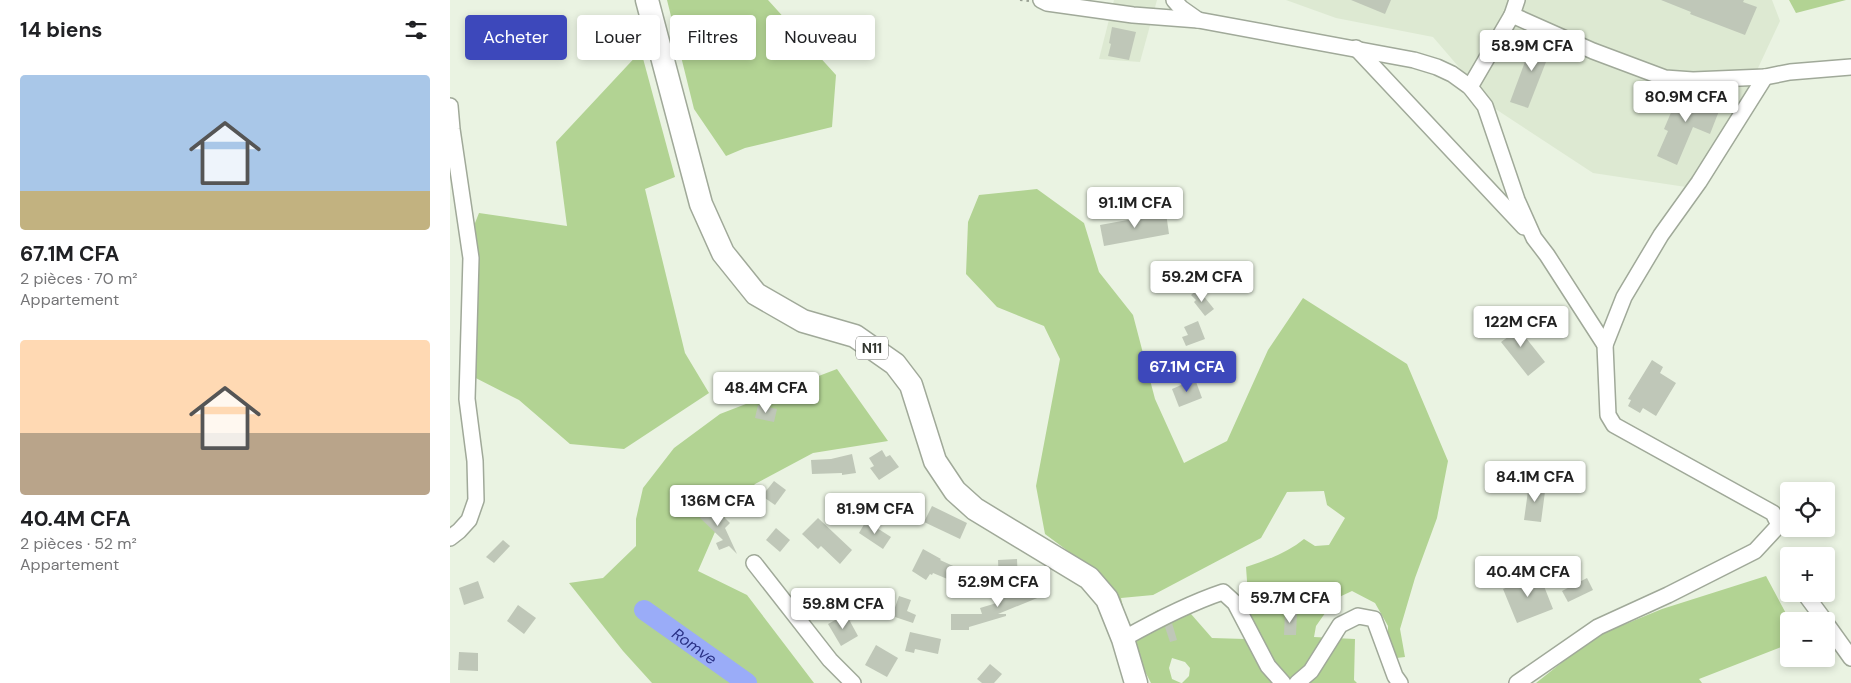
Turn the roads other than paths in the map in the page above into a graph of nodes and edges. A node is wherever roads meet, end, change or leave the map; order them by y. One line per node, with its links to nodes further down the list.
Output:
1 (647, 0): 17 (highway, N11)
2 (1041, 0): 6 (street)
3 (1517, 0): 5 (street)
4 (1180, 3): 6 (street)
5 (1512, 14): 9 (street); 10 (street)
6 (1198, 20): 7 (street)
7 (1356, 48): 10 (street); 12 (street)
8 (1851, 67): 9 (street)
9 (1765, 77): 13 (street)
10 (1470, 87): 12 (street)
11 (450, 106): 14 (street)
12 (1534, 238): 13 (street)
13 (1605, 345): 24 (street)
14 (450, 538)
15 (754, 563): 19 (street)
16 (1835, 635): 18 (street)
17 (1122, 639): 20 (highway, N11); 21 (street)
18 (1851, 658)
19 (853, 683)
20 (1136, 683)
21 (1283, 683)
22 (1297, 683): 23 (street)
23 (1400, 683)
24 (1517, 683)

